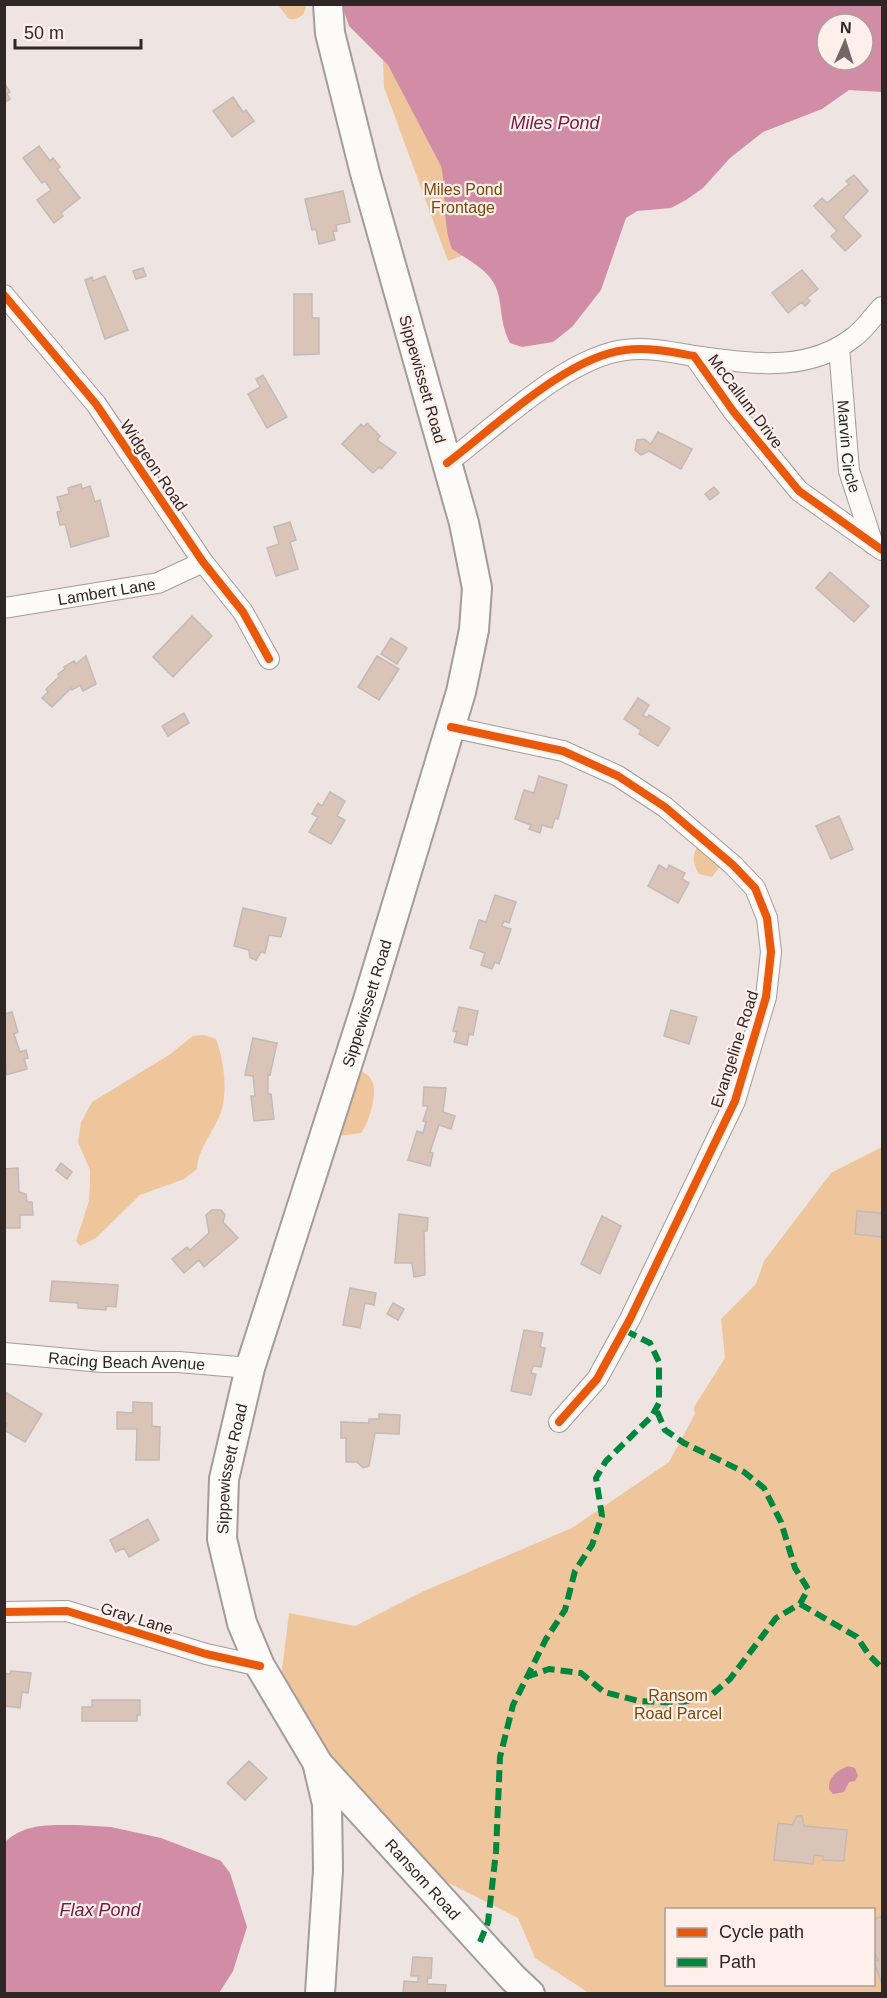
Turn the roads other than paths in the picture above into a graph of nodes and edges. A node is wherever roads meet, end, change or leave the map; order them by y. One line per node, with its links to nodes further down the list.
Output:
1 (328, 4): 6 (main road, Sippewissett Road)
2 (4, 295): 8 (street, Widgeon Road)
3 (882, 307): 4 (street)
4 (839, 347): 5 (street); 7 (street, Marvin Circle)
5 (694, 356): 6 (street, McCallum Drive); 7 (street, McCallum Drive)
6 (447, 464): 11 (main road, Sippewissett Road)
7 (878, 547)
8 (202, 562): 9 (street, Lambert Lane); 10 (street, Widgeon Road)
9 (4, 608)
10 (269, 659)
11 (451, 726): 13 (main road, Sippewissett Road); 14 (street, Evangeline Road)
12 (4, 1353): 13 (street, Racing Beach Avenue)
13 (250, 1368): 16 (main road, Sippewissett Road)
14 (558, 1422)
15 (4, 1612): 16 (street, Gray Lane)
16 (260, 1666): 17 (main road, Sippewissett Road)
17 (316, 1762): 18 (main road, Sippewissett Road); 19 (main road, Ransom Road)
18 (320, 1994)
19 (530, 1994)

